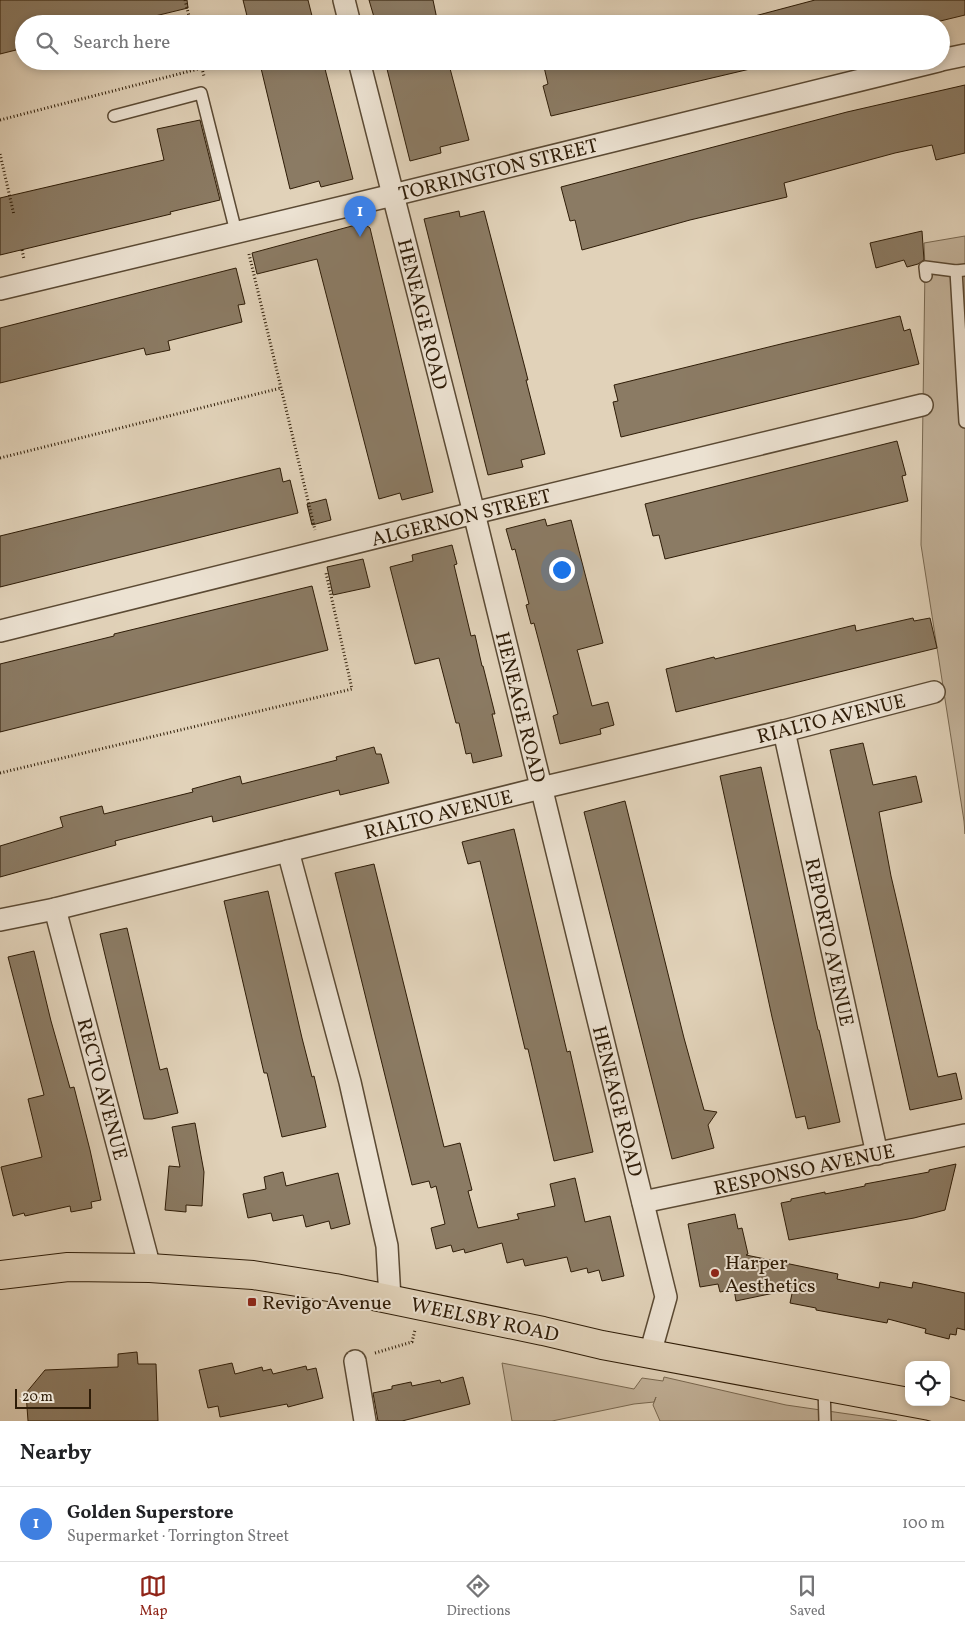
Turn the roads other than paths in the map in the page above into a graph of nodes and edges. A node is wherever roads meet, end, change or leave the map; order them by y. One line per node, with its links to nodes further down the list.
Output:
1 (344, 0): 2 (street)
2 (348, 15)
3 (965, 55): 4 (street, TORRINGTON STREET)
4 (950, 59)
5 (362, 70): 8 (street, HENEAGE ROAD)
6 (903, 70): 8 (street, TORRINGTON STREET)
7 (114, 116): 9 (lane)
8 (393, 195): 9 (street, TORRINGTON STREET); 15 (street, HENEAGE ROAD)
9 (240, 231): 12 (street, TORRINGTON STREET)
10 (960, 271): 11 (lane); 14 (lane)
11 (926, 276)
12 (0, 289)
13 (922, 405): 15 (street, ALGERNON STREET)
14 (965, 422)
15 (474, 513): 16 (street, ALGERNON STREET); 19 (street, HENEAGE ROAD)
16 (0, 631)
17 (934, 692): 18 (street, RIALTO AVENUE)
18 (784, 731): 19 (street, RIALTO AVENUE); 24 (street, REPORTO AVENUE)
19 (541, 788): 20 (street, RIALTO AVENUE); 25 (street, HENEAGE ROAD)
20 (288, 851): 21 (street, RIALTO AVENUE); 28 (street)
21 (55, 909): 22 (street, RIALTO AVENUE); 26 (street, RECTO AVENUE)
22 (0, 920)
23 (965, 1135): 24 (street, RESPONSO AVENUE)
24 (877, 1154): 25 (street, RESPONSO AVENUE)
25 (643, 1202): 29 (street, HENEAGE ROAD)
26 (150, 1268): 27 (main road, WEELSBY ROAD); 28 (main road, WEELSBY ROAD)
27 (0, 1275)
28 (390, 1299): 29 (main road, WEELSBY ROAD)
29 (650, 1354): 31 (main road, WEELSBY ROAD)
30 (356, 1361): 33 (street)
31 (824, 1387): 32 (main road, WEELSBY ROAD); 34 (lane)
32 (965, 1416)
33 (365, 1421)
34 (824, 1421)

